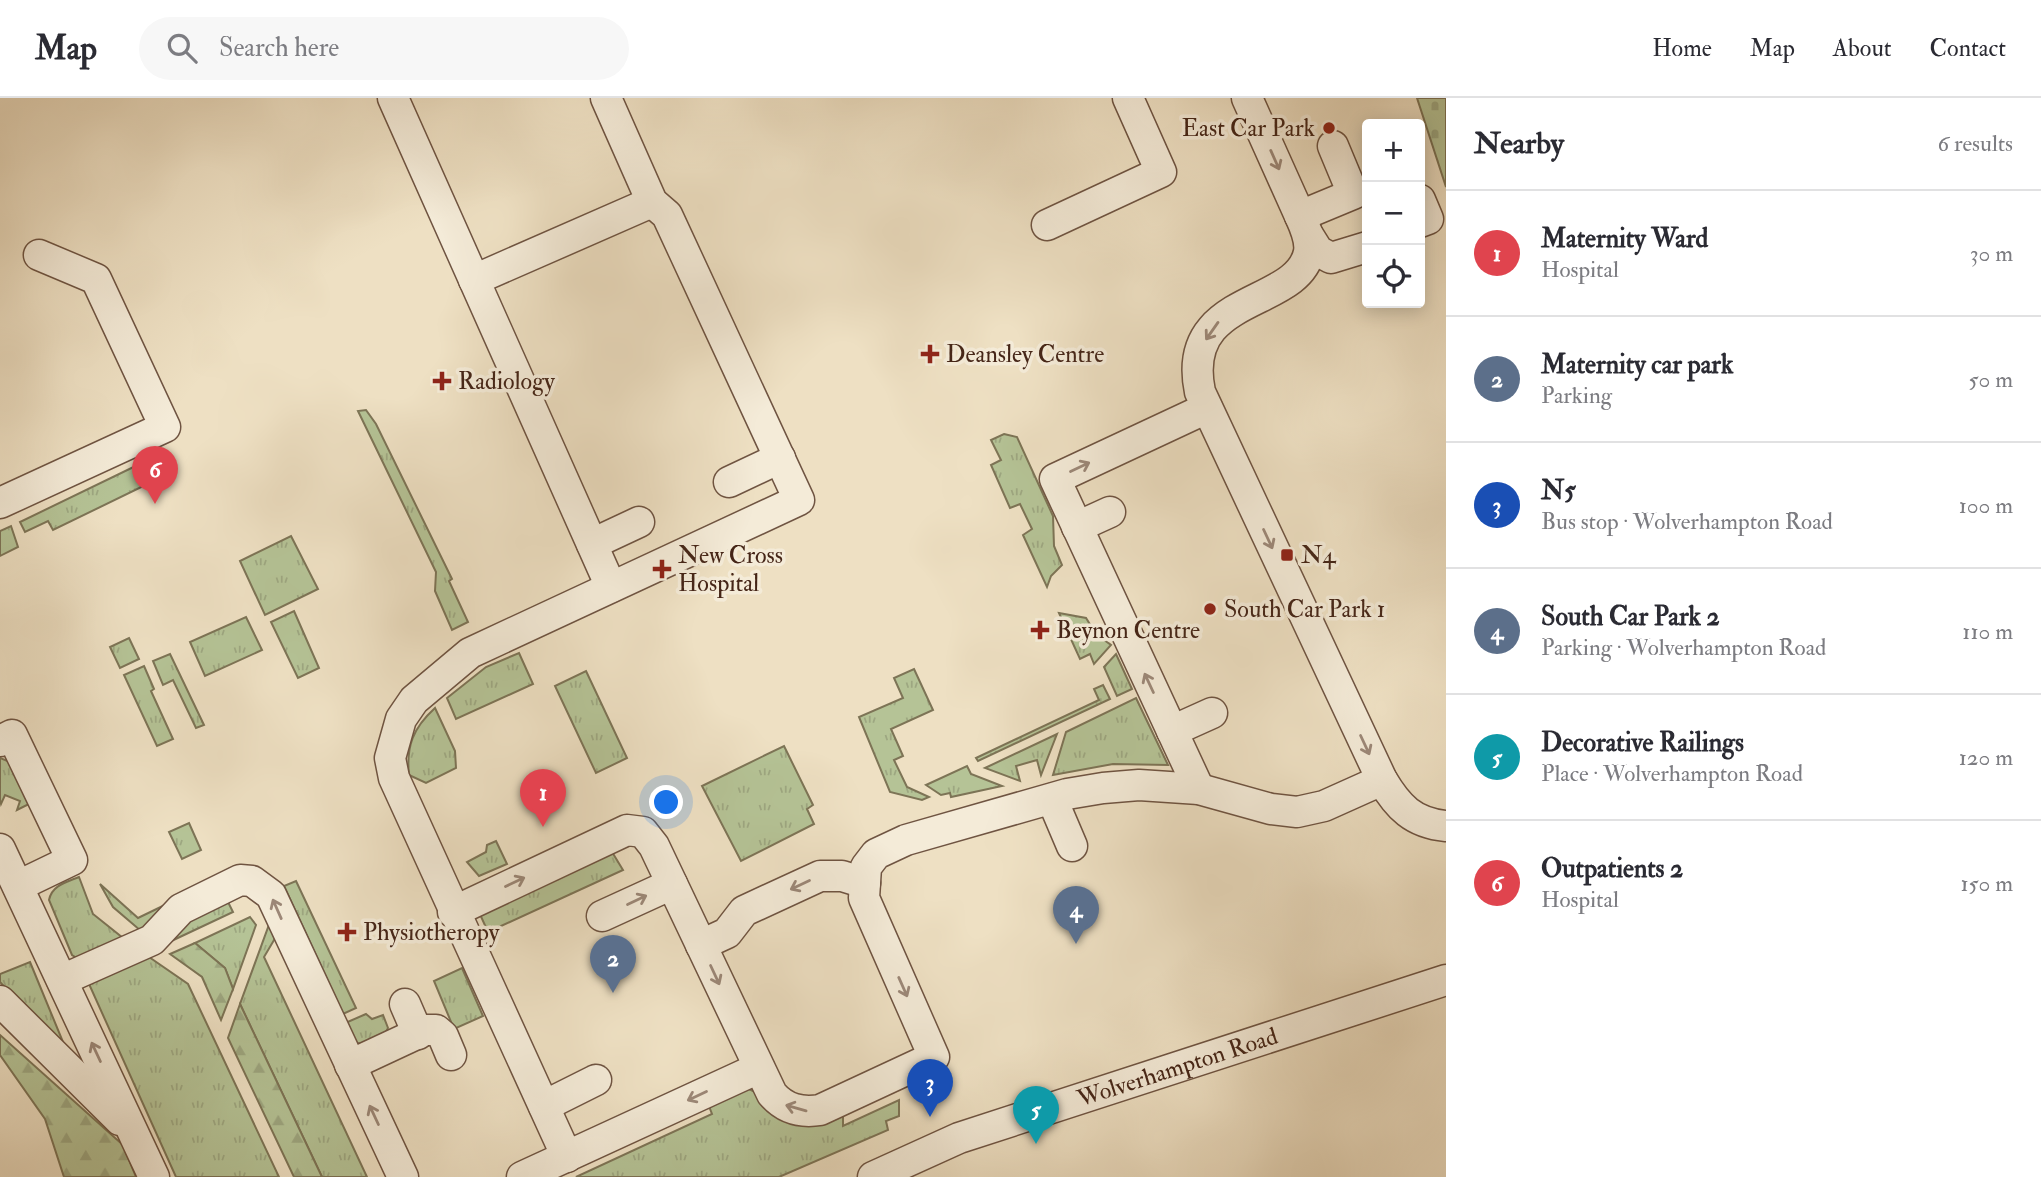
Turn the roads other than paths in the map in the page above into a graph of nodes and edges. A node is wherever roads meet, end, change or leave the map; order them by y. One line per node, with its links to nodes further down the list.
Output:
1 (393, 98): 11 (street)
2 (606, 98): 6 (street)
3 (1128, 98): 7 (street)
4 (1247, 98): 8 (street, one-way to 8)
5 (1333, 146): 8 (street)
6 (652, 202): 11 (street); 13 (street)
7 (1046, 225)
8 (1304, 225): 9 (street); 12 (street, one-way to 12)
9 (1362, 249)
10 (39, 255): 15 (street)
11 (474, 280): 19 (street)
12 (1207, 408): 18 (street, one-way to 12); 24 (street, one-way to 24)
13 (780, 458): 14 (street); 20 (street)
14 (729, 482)
15 (0, 503)
16 (1110, 512): 18 (street)
17 (639, 522): 19 (street)
18 (1077, 527): 22 (street, one-way to 18)
19 (592, 544): 20 (street)
20 (611, 587): 33 (street)
21 (1212, 713): 22 (street)
22 (1172, 731): 25 (street)
23 (0, 741): 32 (street)
24 (1382, 780): 25 (street); 27 (street)
25 (1199, 789): 26 (street)
26 (1052, 799): 28 (street); 30 (street)
27 (1446, 826)
28 (1072, 846)
29 (0, 849): 32 (street)
30 (865, 883): 35 (street, one-way to 35); 43 (street, one-way to 43)
31 (672, 884): 33 (street, one-way to 31); 34 (street, one-way to 31); 35 (street)
32 (18, 886): 36 (street)
33 (453, 912): 45 (street)
34 (602, 916)
35 (701, 945): 43 (street, one-way to 43)
36 (62, 980): 42 (street, one-way to 36); 46 (street, one-way to 36)
37 (1446, 980): 51 (street, Wolverhampton Road)
38 (0, 1001): 46 (street)
39 (405, 1004): 40 (street)
40 (418, 1034): 41 (street); 42 (street)
41 (451, 1055)
42 (350, 1065): 49 (street, one-way to 42)
43 (759, 1068): 47 (street, one-way to 47)
44 (596, 1080): 45 (street)
45 (544, 1107): 47 (street)
46 (136, 1135): 48 (street)
47 (567, 1157): 50 (street)
48 (153, 1177)
49 (403, 1177)
50 (523, 1177)
51 (873, 1177)

